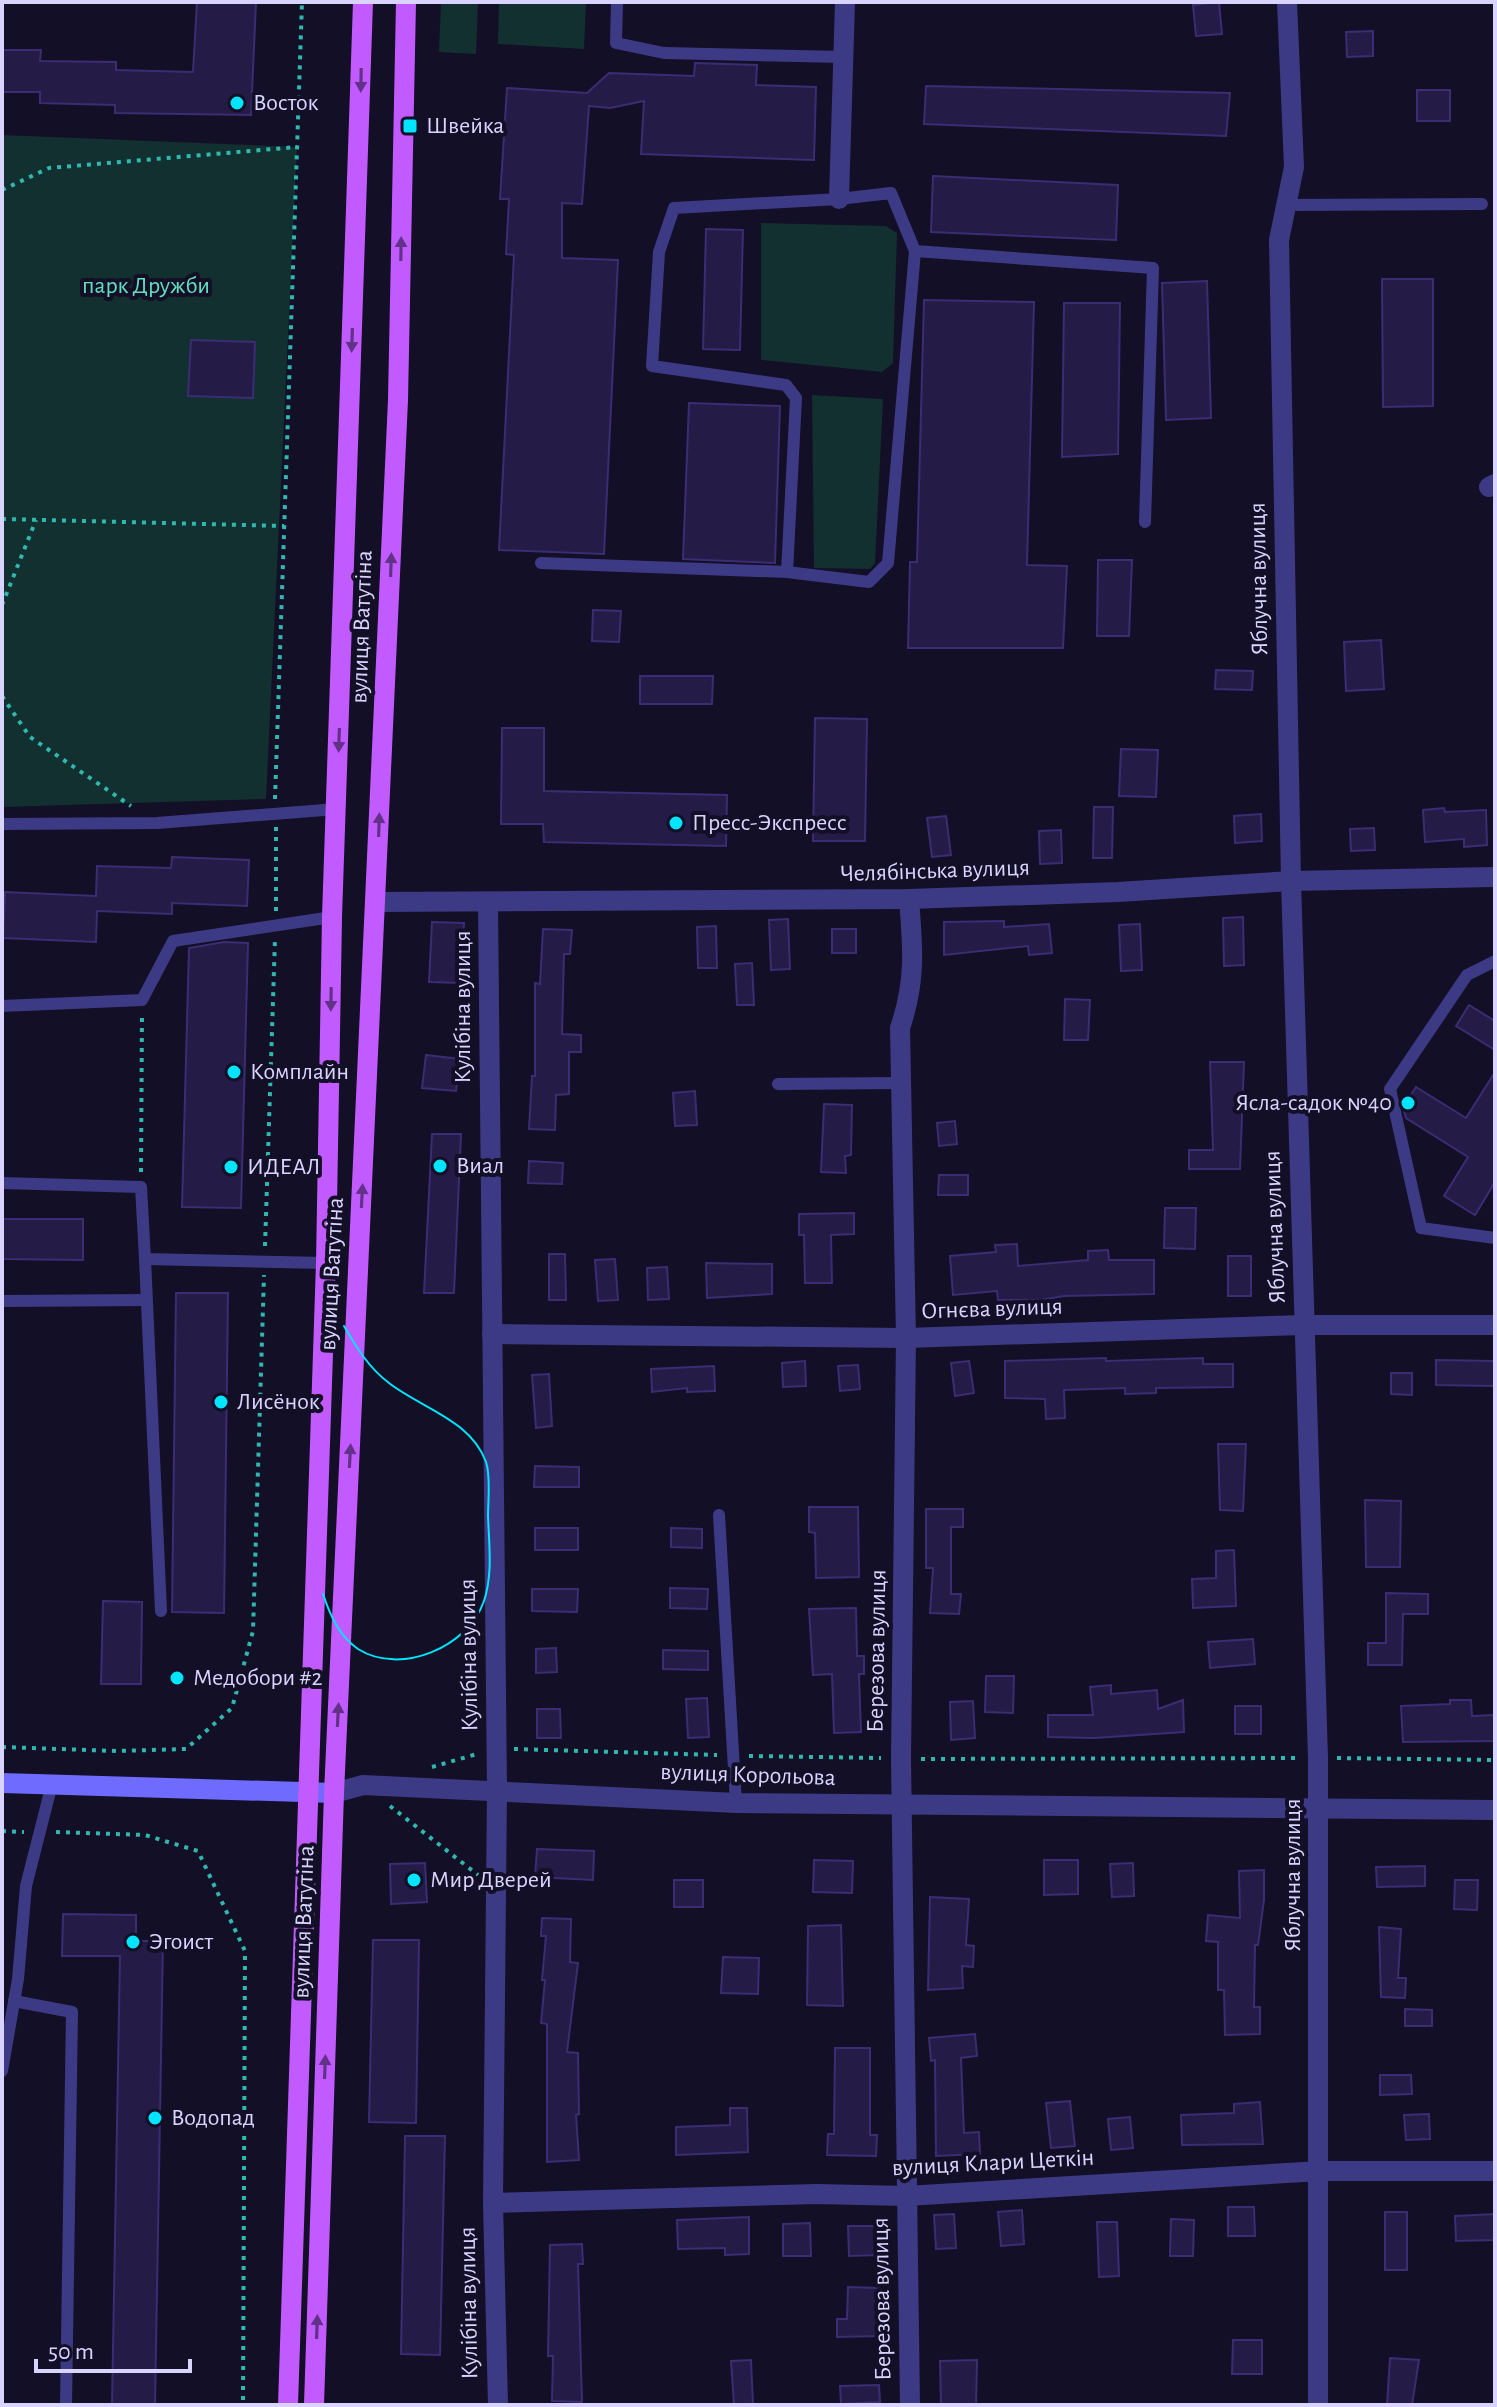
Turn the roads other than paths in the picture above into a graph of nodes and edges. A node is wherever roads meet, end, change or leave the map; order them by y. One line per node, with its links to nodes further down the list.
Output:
1 (363, 2): 14 (main road, вулиця Ватутіна, one-way to 14)
2 (406, 2): 19 (main road, вулиця Ватутіна, one-way to 2)
3 (617, 2): 6 (lane)
4 (845, 2): 6 (street)
5 (1287, 2): 9 (street, Яблучна вулиця)
6 (844, 57): 7 (street)
7 (839, 199): 10 (lane); 13 (lane)
8 (1482, 204): 9 (lane)
9 (1286, 205): 17 (street, Яблучна вулиця)
10 (915, 251): 11 (lane); 13 (lane)
11 (1145, 522)
12 (541, 563): 13 (lane)
13 (787, 572)
14 (337, 809): 15 (lane); 21 (main road, вулиця Ватутіна)
15 (2, 824)
16 (1495, 877): 17 (street, Челябінська вулиця)
17 (1291, 881): 18 (street, Челябінська вулиця); 32 (street, Яблучна вулиця)
18 (909, 899): 20 (street, Челябінська вулиця); 24 (street, Березова вулиця)
19 (376, 902): 20 (street, Челябінська вулиця); 42 (main road, вулиця Ватутіна, one-way to 19)
20 (488, 905): 34 (street, Кулібіна вулиця)
21 (332, 917): 23 (lane); 29 (main road, вулиця Ватутіна, one-way to 29)
22 (1495, 961): 27 (lane)
23 (2, 1006)
24 (900, 1083): 25 (lane); 35 (street, Березова вулиця)
25 (778, 1084)
26 (2, 1183): 28 (lane)
27 (1495, 1238)
28 (145, 1259): 29 (lane); 30 (lane)
29 (326, 1263): 41 (main road, вулиця Ватутіна)
30 (146, 1300): 31 (lane); 37 (lane)
31 (2, 1301)
32 (1304, 1325): 33 (street, Огнєва вулиця); 35 (street, Огнєва вулиця); 45 (street, Яблучна вулиця)
33 (1495, 1325)
34 (492, 1334): 35 (street, Огнєва вулиця); 40 (street, Кулібіна вулиця)
35 (906, 1338): 44 (street, Березова вулиця)
36 (719, 1515): 43 (lane)
37 (161, 1611)
38 (2, 1783): 39 (street, вулиця Корольова)
39 (52, 1784): 41 (street, вулиця Корольова); 47 (lane)
40 (497, 1790): 42 (street, вулиця Корольова); 43 (street, вулиця Корольова); 52 (street, Кулібіна вулиця)
41 (306, 1793): 42 (street, вулиця Корольова); 54 (main road, вулиця Ватутіна)
42 (334, 1793): 55 (main road, вулиця Ватутіна, one-way to 42)
43 (736, 1803): 44 (street, вулиця Корольова)
44 (902, 1804): 45 (street, вулиця Корольова); 51 (street, Березова вулиця)
45 (1319, 1810): 46 (street, вулиця Корольова); 49 (street, Яблучна вулиця)
46 (1495, 1810)
47 (14, 2001): 48 (lane); 53 (lane)
48 (2, 2071)
49 (1321, 2171): 50 (street, вулиця Клари Цеткін); 51 (street, вулиця Клари Цеткін); 58 (street, Яблучна вулиця)
50 (1495, 2171)
51 (906, 2196): 52 (street, вулиця Клари Цеткін); 57 (street, Березова вулиця)
52 (493, 2203): 56 (street, Кулібіна вулиця)
53 (66, 2405)
54 (288, 2405)
55 (314, 2405)
56 (498, 2405)
57 (910, 2405)
58 (1318, 2405)

